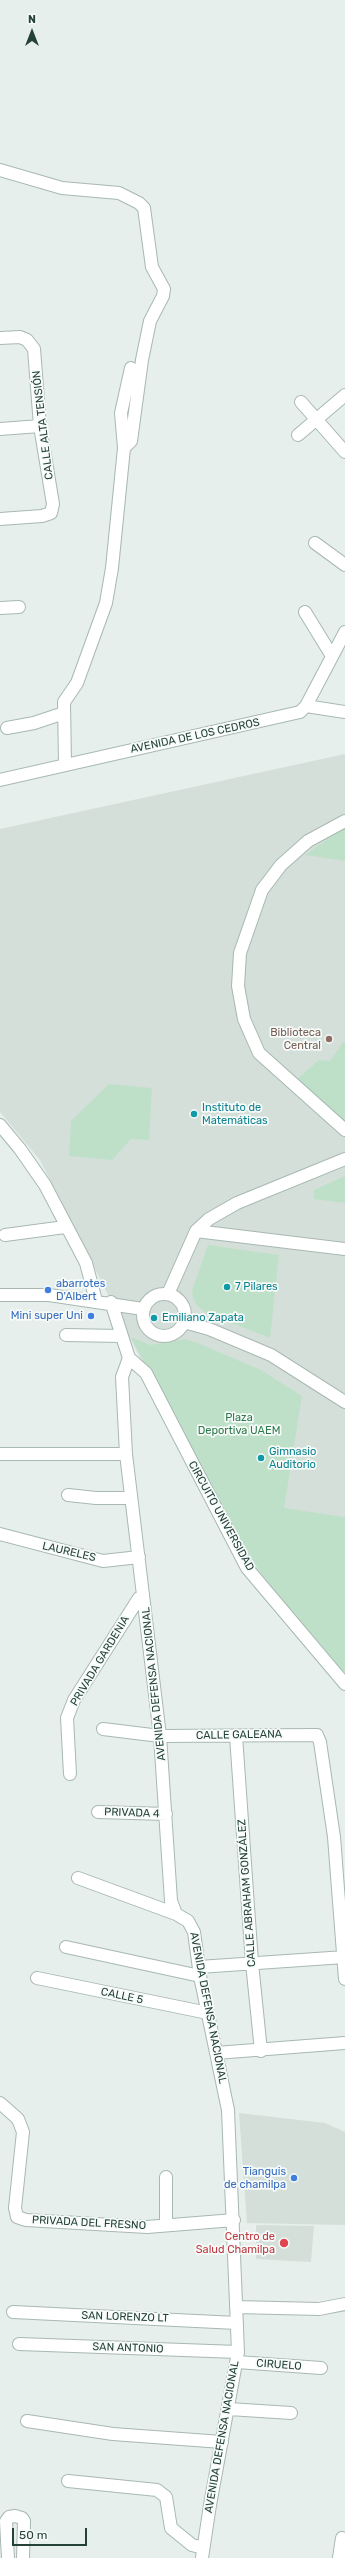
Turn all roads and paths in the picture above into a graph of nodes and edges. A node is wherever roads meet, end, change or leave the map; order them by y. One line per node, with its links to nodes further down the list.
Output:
1 (0, 170): 10 (street)
2 (0, 338): 7 (street, CALLE ALTA TENSIÓN)
3 (131, 368): 10 (street)
4 (345, 395): 6 (street)
5 (301, 402): 6 (street)
6 (316, 419): 9 (street); 11 (street)
7 (40, 426): 8 (street); 12 (street, CALLE ALTA TENSIÓN)
8 (0, 429)
9 (298, 435)
10 (124, 448): 22 (street)
11 (345, 452)
12 (0, 519)
13 (315, 542): 14 (street)
14 (345, 565)
15 (19, 607): 16 (street)
16 (0, 608)
17 (305, 612): 19 (street)
18 (345, 632): 19 (street)
19 (332, 656): 20 (street)
20 (306, 706): 21 (street); 24 (street, AVENIDA DE LOS CEDROS)
21 (345, 712)
22 (64, 713): 23 (street); 24 (street)
23 (7, 728)
24 (65, 764): 25 (street, AVENIDA DE LOS CEDROS)
25 (0, 780)
26 (345, 821): 28 (street)
27 (0, 1125): 30 (street)
28 (345, 1130)
29 (345, 1159): 31 (street)
30 (65, 1226): 32 (street); 36 (street)
31 (196, 1231): 33 (street); 35 (street)
32 (5, 1236)
33 (345, 1249)
34 (0, 1294): 36 (street)
35 (168, 1294): 38 (street); 39 (street)
36 (96, 1301): 37 (street)
37 (111, 1302): 38 (street); 41 (street)
38 (144, 1309): 39 (street)
39 (184, 1322): 43 (street)
40 (66, 1335): 41 (street)
41 (121, 1336): 42 (street)
42 (129, 1358): 45 (street, AVENIDA DEFENSA NACIONAL); 51 (street, CIRCUITO UNIVERSIDAD)
43 (345, 1402)
44 (0, 1454): 45 (street)
45 (126, 1454): 47 (street, AVENIDA DEFENSA NACIONAL)
46 (68, 1495): 47 (street)
47 (131, 1498): 49 (street, AVENIDA DEFENSA NACIONAL)
48 (0, 1534): 49 (street, LAURELES)
49 (139, 1557): 53 (street, AVENIDA DEFENSA NACIONAL)
50 (139, 1598): 55 (street, PRIVADA GARDENIA)
51 (345, 1684)
52 (103, 1729): 53 (street, CALLE GALEANA)
53 (160, 1736): 54 (street, CALLE GALEANA); 57 (street, AVENIDA DEFENSA NACIONAL)
54 (236, 1736): 58 (street, CALLE GALEANA); 63 (street, CALLE ABRAHAM GONZÁLEZ)
55 (70, 1774)
56 (98, 1812): 57 (street, PRIVADA 4)
57 (166, 1814): 60 (street, AVENIDA DEFENSA NACIONAL)
58 (340, 1837): 62 (street)
59 (78, 1878): 60 (street)
60 (176, 1914): 64 (street, AVENIDA DEFENSA NACIONAL)
61 (66, 1947): 64 (street)
62 (344, 1957): 63 (street); 66 (street)
63 (252, 1963): 64 (street); 69 (street, CALLE ABRAHAM GONZÁLEZ)
64 (199, 1972): 67 (street, AVENIDA DEFENSA NACIONAL)
65 (37, 1978): 67 (street, CALLE 5)
66 (345, 1979)
67 (208, 2013): 70 (street, AVENIDA DEFENSA NACIONAL)
68 (345, 2043): 69 (street)
69 (260, 2051): 70 (street)
70 (216, 2053): 73 (street, AVENIDA DEFENSA NACIONAL)
71 (0, 2103): 74 (street, PRIVADA DEL FRESNO)
72 (166, 2177): 74 (street)
73 (234, 2220): 74 (street, PRIVADA DEL FRESNO); 76 (street, AVENIDA DEFENSA NACIONAL)
74 (166, 2225)
75 (345, 2304): 76 (street)
76 (236, 2307): 78 (street, AVENIDA DEFENSA NACIONAL)
77 (13, 2312): 78 (street, SAN LORENZO LT)
78 (237, 2323): 80 (street, AVENIDA DEFENSA NACIONAL)
79 (19, 2344): 80 (street, SAN ANTONIO)
80 (237, 2357): 81 (street, CIRUELO); 82 (street, AVENIDA DEFENSA NACIONAL)
81 (321, 2368)
82 (229, 2409): 83 (street); 85 (street, AVENIDA DEFENSA NACIONAL)
83 (291, 2413)
84 (27, 2421): 85 (street)
85 (222, 2442): 88 (street, AVENIDA DEFENSA NACIONAL)
86 (68, 2481): 88 (street)
87 (342, 2538): 91 (street)
88 (203, 2553)
89 (8, 2558): 90 (street)
90 (23, 2558)
91 (339, 2558)

